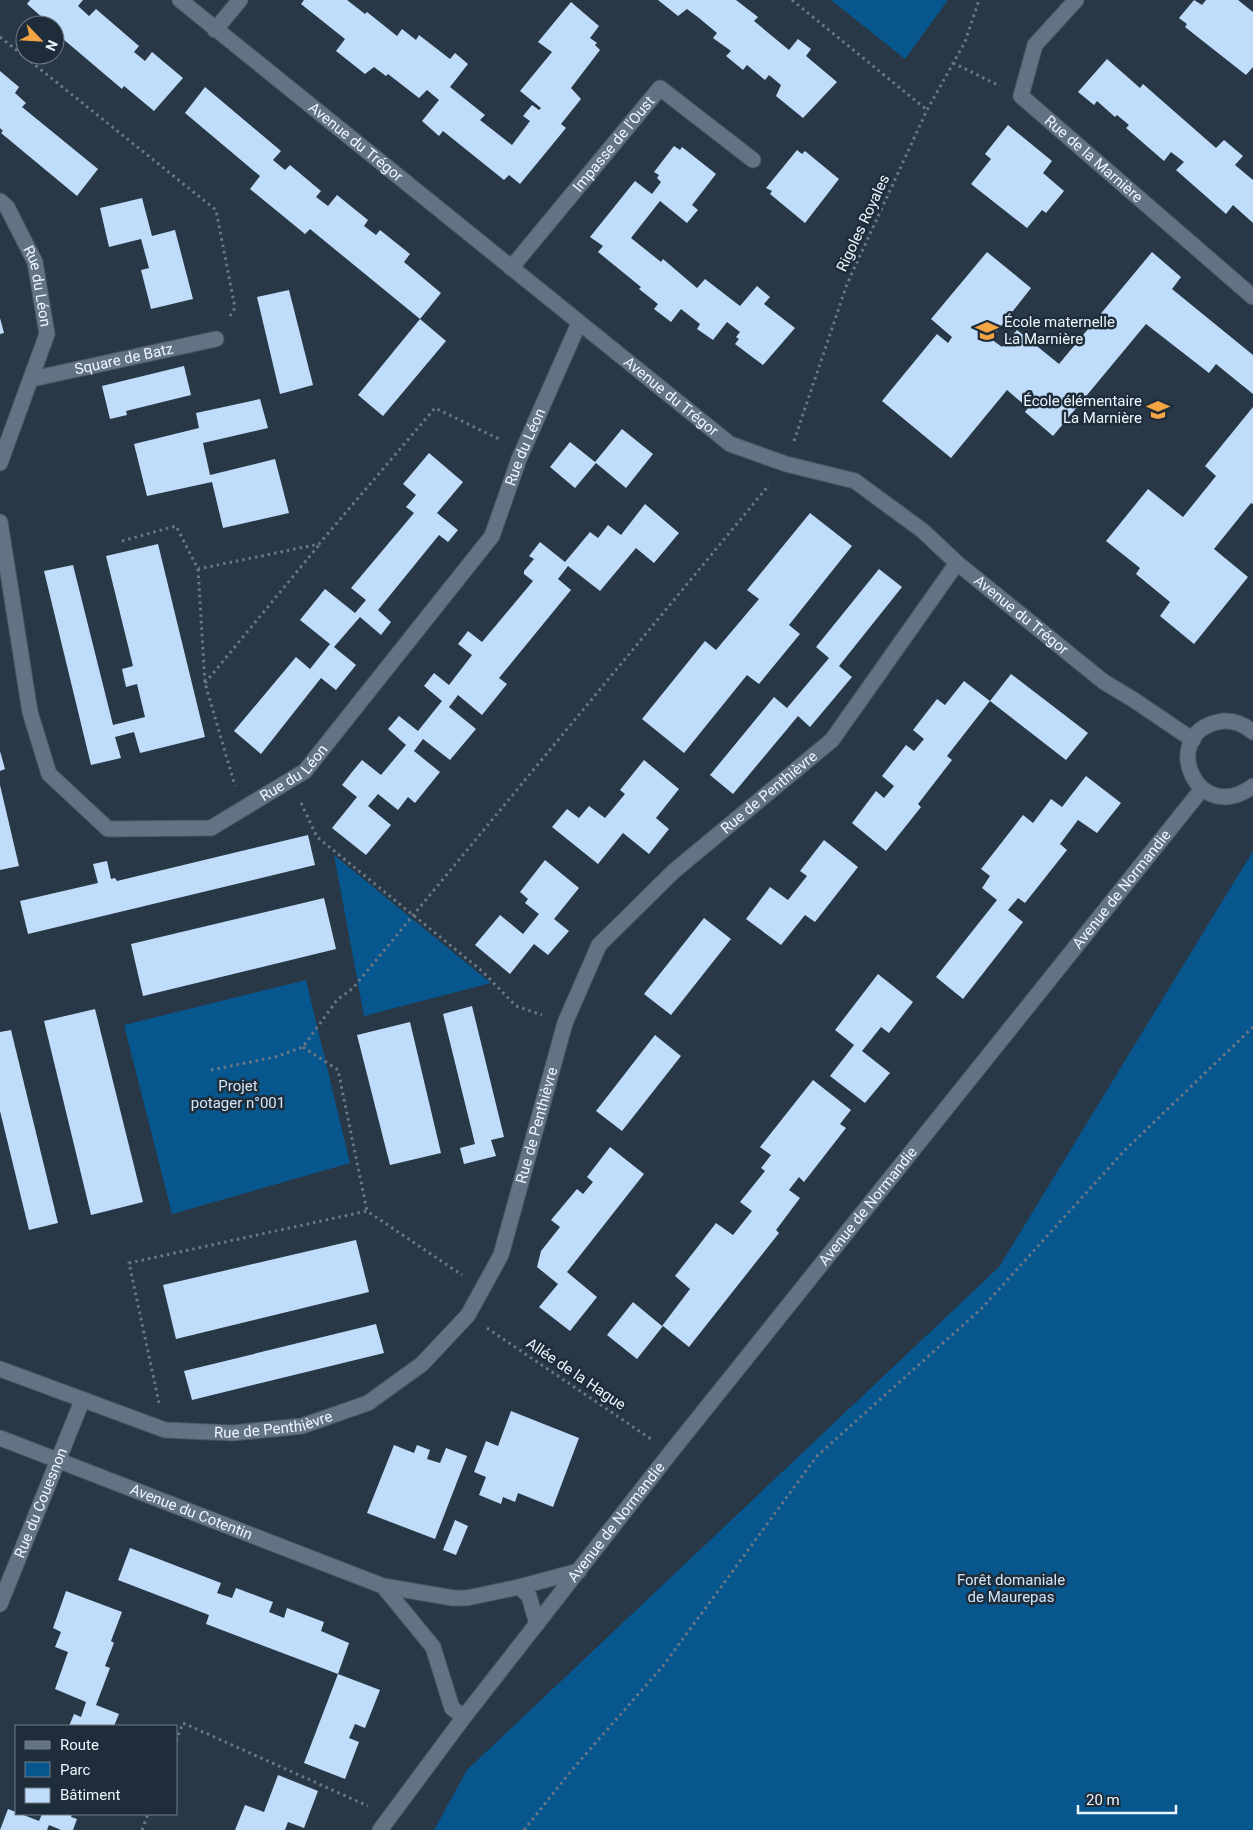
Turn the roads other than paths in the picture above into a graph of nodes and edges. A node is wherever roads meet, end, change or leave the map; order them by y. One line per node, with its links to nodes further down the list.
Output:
1 (180, 0): 4 (street, Avenue du Trégor)
2 (240, 0): 4 (street)
3 (1076, 0): 8 (street, Rue de la Marnière)
4 (215, 30): 7 (street, Avenue du Trégor)
5 (753, 160): 7 (street, Impasse de l'Oust)
6 (0, 201): 11 (street, Rue du Léon)
7 (511, 268): 9 (street, Avenue du Trégor)
8 (1253, 297)
9 (579, 323): 13 (street, Rue du Léon); 14 (street, Avenue du Trégor)
10 (216, 339): 11 (street, Square de Batz)
11 (32, 379): 12 (street, Rue du Léon)
12 (0, 462)
13 (0, 522)
14 (958, 563): 16 (street, Avenue du Trégor); 20 (street, Rue de Penthièvre)
15 (1251, 725): 16 (street)
16 (1193, 740): 18 (street)
17 (1253, 786): 18 (street)
18 (1202, 788): 23 (street, Avenue de Normandie)
19 (0, 1369): 20 (street, Rue de Penthièvre)
20 (82, 1401): 22 (street, Rue du Couesnon)
21 (0, 1438): 22 (street, Avenue du Cotentin)
22 (58, 1460): 24 (street, Avenue du Cotentin); 26 (street, Rue du Couesnon)
23 (578, 1571): 25 (street, Avenue du Cotentin); 27 (street, Avenue de Normandie)
24 (383, 1586): 25 (street, Avenue du Cotentin); 28 (street, Avenue du Cotentin)
25 (519, 1587): 27 (street)
26 (0, 1604)
27 (537, 1624): 28 (street, Avenue de Normandie)
28 (464, 1717): 29 (street, Avenue de Normandie)
29 (380, 1830)

